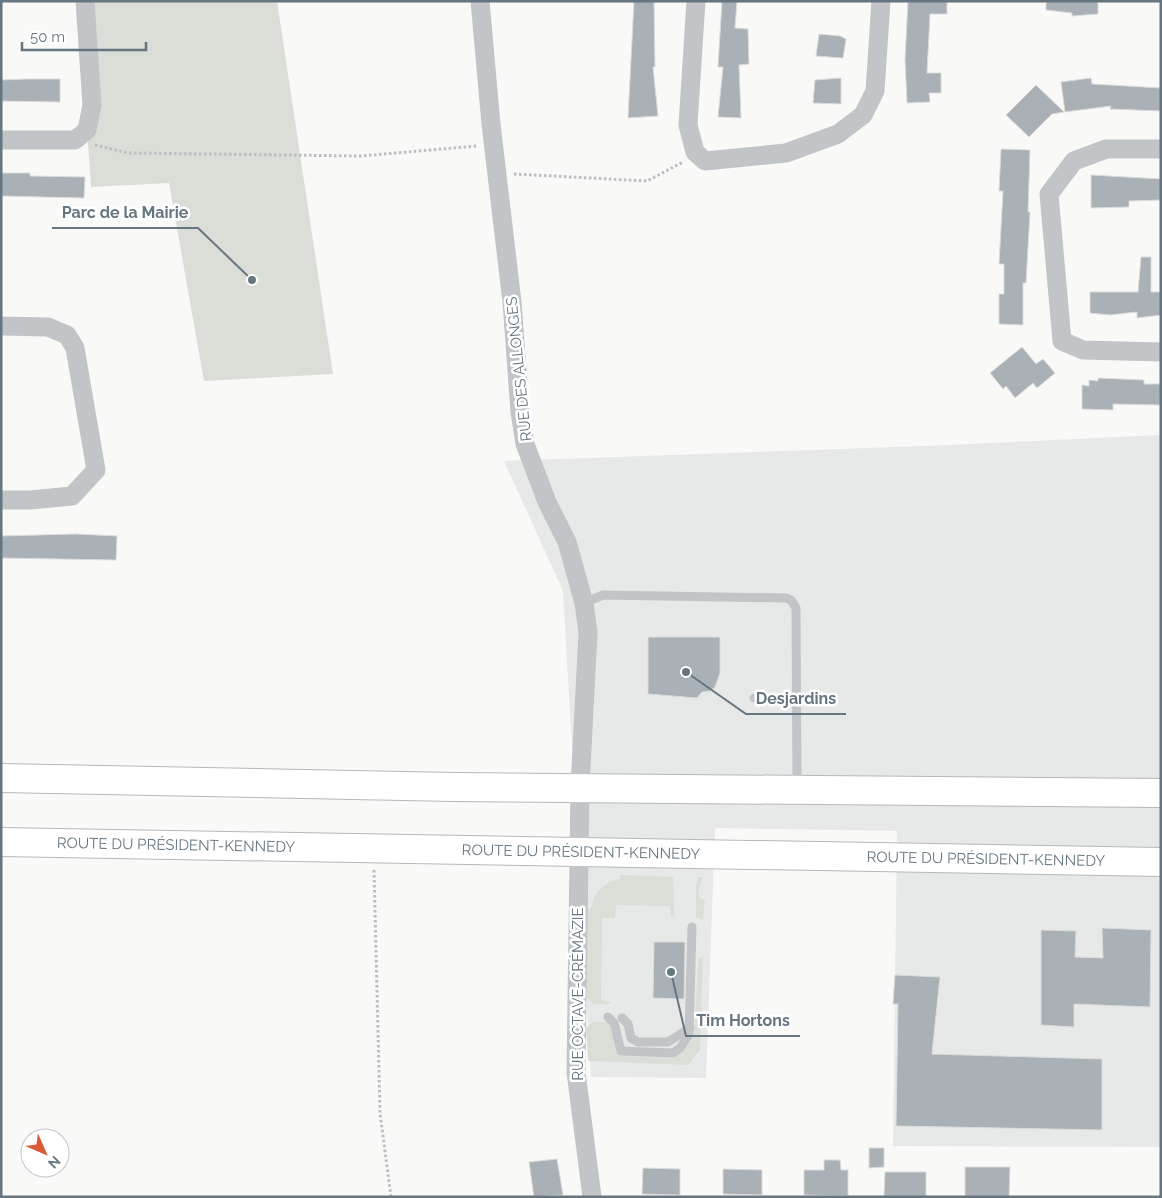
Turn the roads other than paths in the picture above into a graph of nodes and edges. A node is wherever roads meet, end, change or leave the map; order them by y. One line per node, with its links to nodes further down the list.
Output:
1 (85, 1): 5 (street)
2 (480, 1): 10 (street, RUE DES ALLONGES)
3 (696, 1): 4 (street)
4 (881, 1)
5 (1, 140)
6 (1161, 149): 8 (street)
7 (1, 326): 9 (street)
8 (1161, 352)
9 (1, 500)
10 (584, 603): 12 (lane); 14 (street, RUE DES ALLONGES)
11 (754, 698): 12 (lane)
12 (796, 700): 15 (lane)
13 (1, 778): 14 (main road)
14 (580, 787): 15 (main road); 18 (street, RUE OCTAVE-CRÉMAZIE)
15 (797, 789): 16 (main road)
16 (1161, 793)
17 (1, 842): 18 (main road, ROUTE DU PRÉSIDENT-KENNEDY)
18 (579, 850): 19 (main road, ROUTE DU PRÉSIDENT-KENNEDY); 24 (street, RUE OCTAVE-CRÉMAZIE)
19 (1161, 862)
20 (692, 927): 23 (lane)
21 (608, 1017): 23 (lane)
22 (622, 1018): 23 (lane)
23 (690, 1028)
24 (592, 1197)

